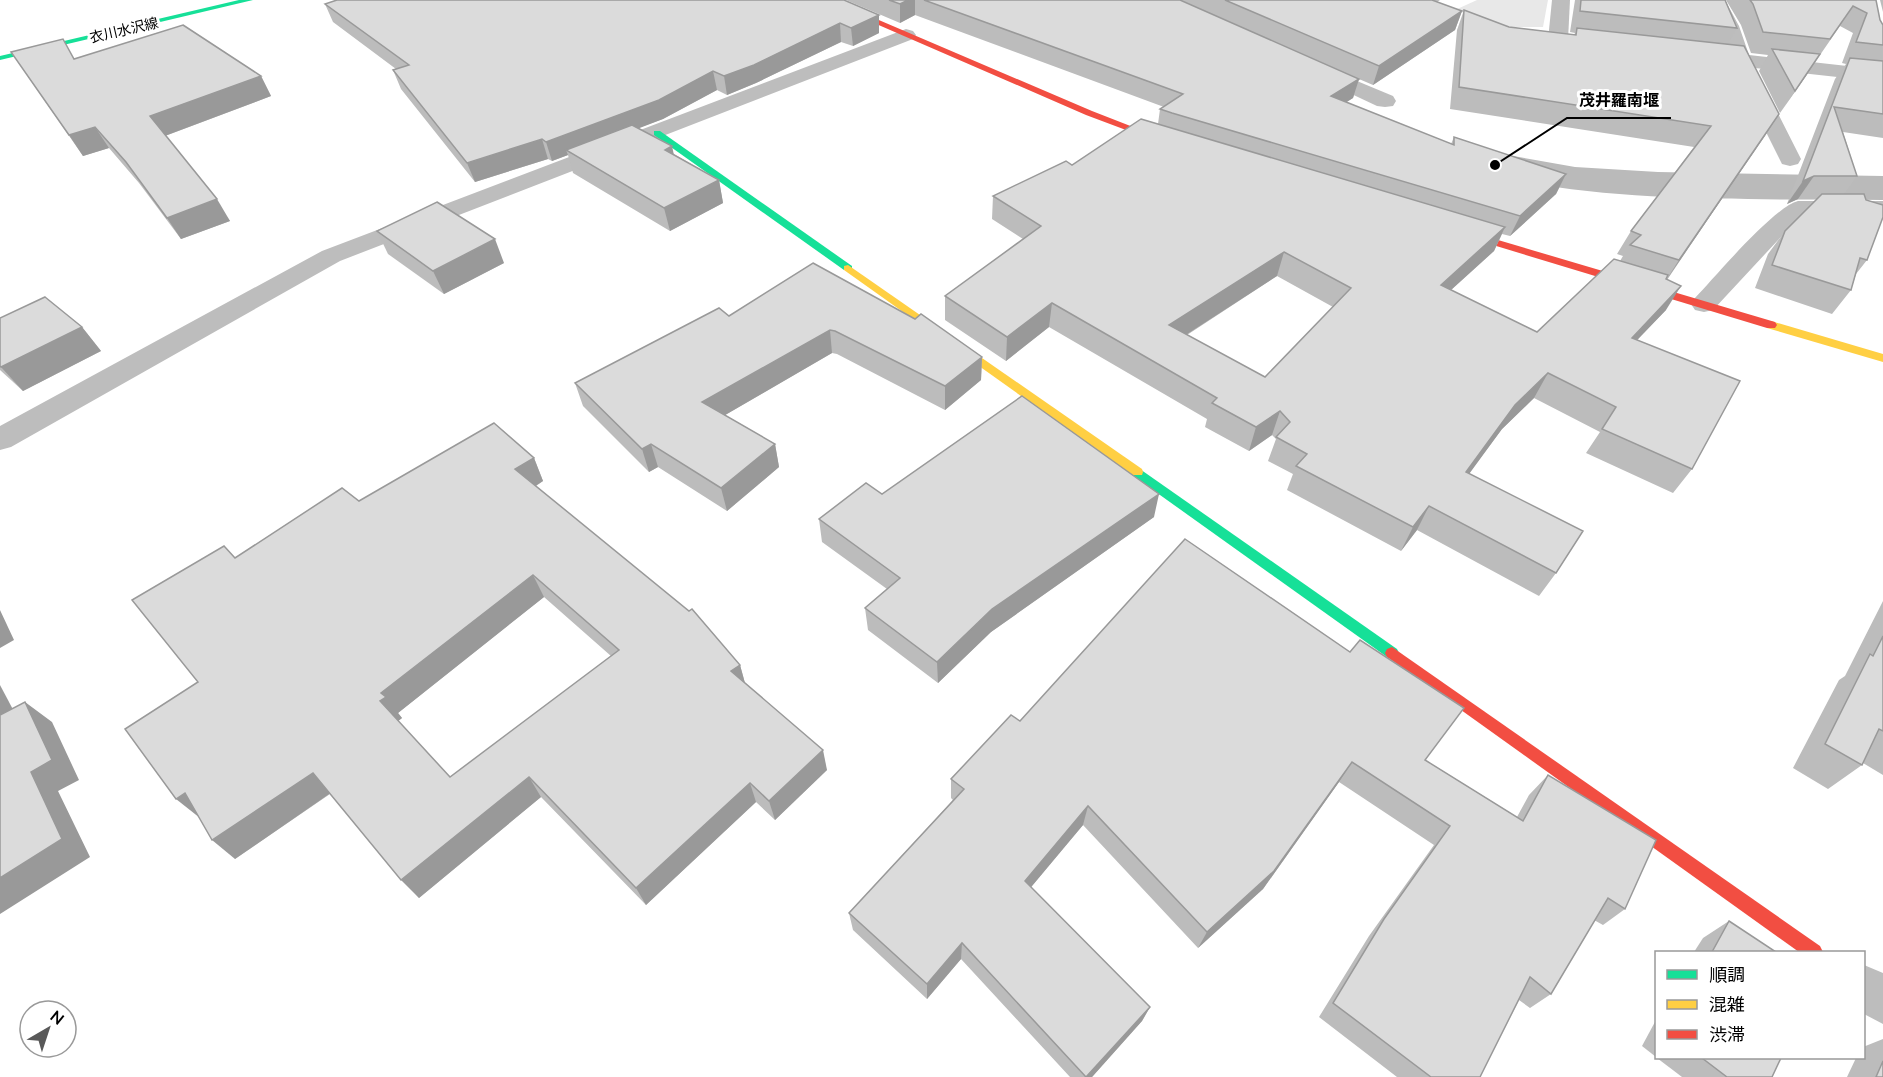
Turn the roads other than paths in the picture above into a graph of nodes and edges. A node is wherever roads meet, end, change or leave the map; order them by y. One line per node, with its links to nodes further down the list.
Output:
1 (249, 0): 8 (street, 衣川水沢線)
2 (825, 0): 5 (street)
3 (1561, 0): 6 (street)
4 (1716, 0): 9 (street)
5 (906, 35): 13 (street); 14 (street)
6 (1579, 43)
7 (1682, 55): 9 (street)
8 (0, 58)
9 (1742, 61): 11 (street); 15 (street)
10 (1303, 64): 12 (street)
11 (1883, 76)
12 (1385, 101)
13 (657, 133): 20 (street); 21 (street)
14 (1182, 147)
15 (1790, 159)
16 (1883, 208): 18 (street)
17 (1440, 226): 18 (street)
18 (1704, 304): 19 (street)
19 (1883, 358)
20 (0, 439)
21 (1814, 951)
22 (1865, 988): 23 (street)
23 (1883, 1001)

